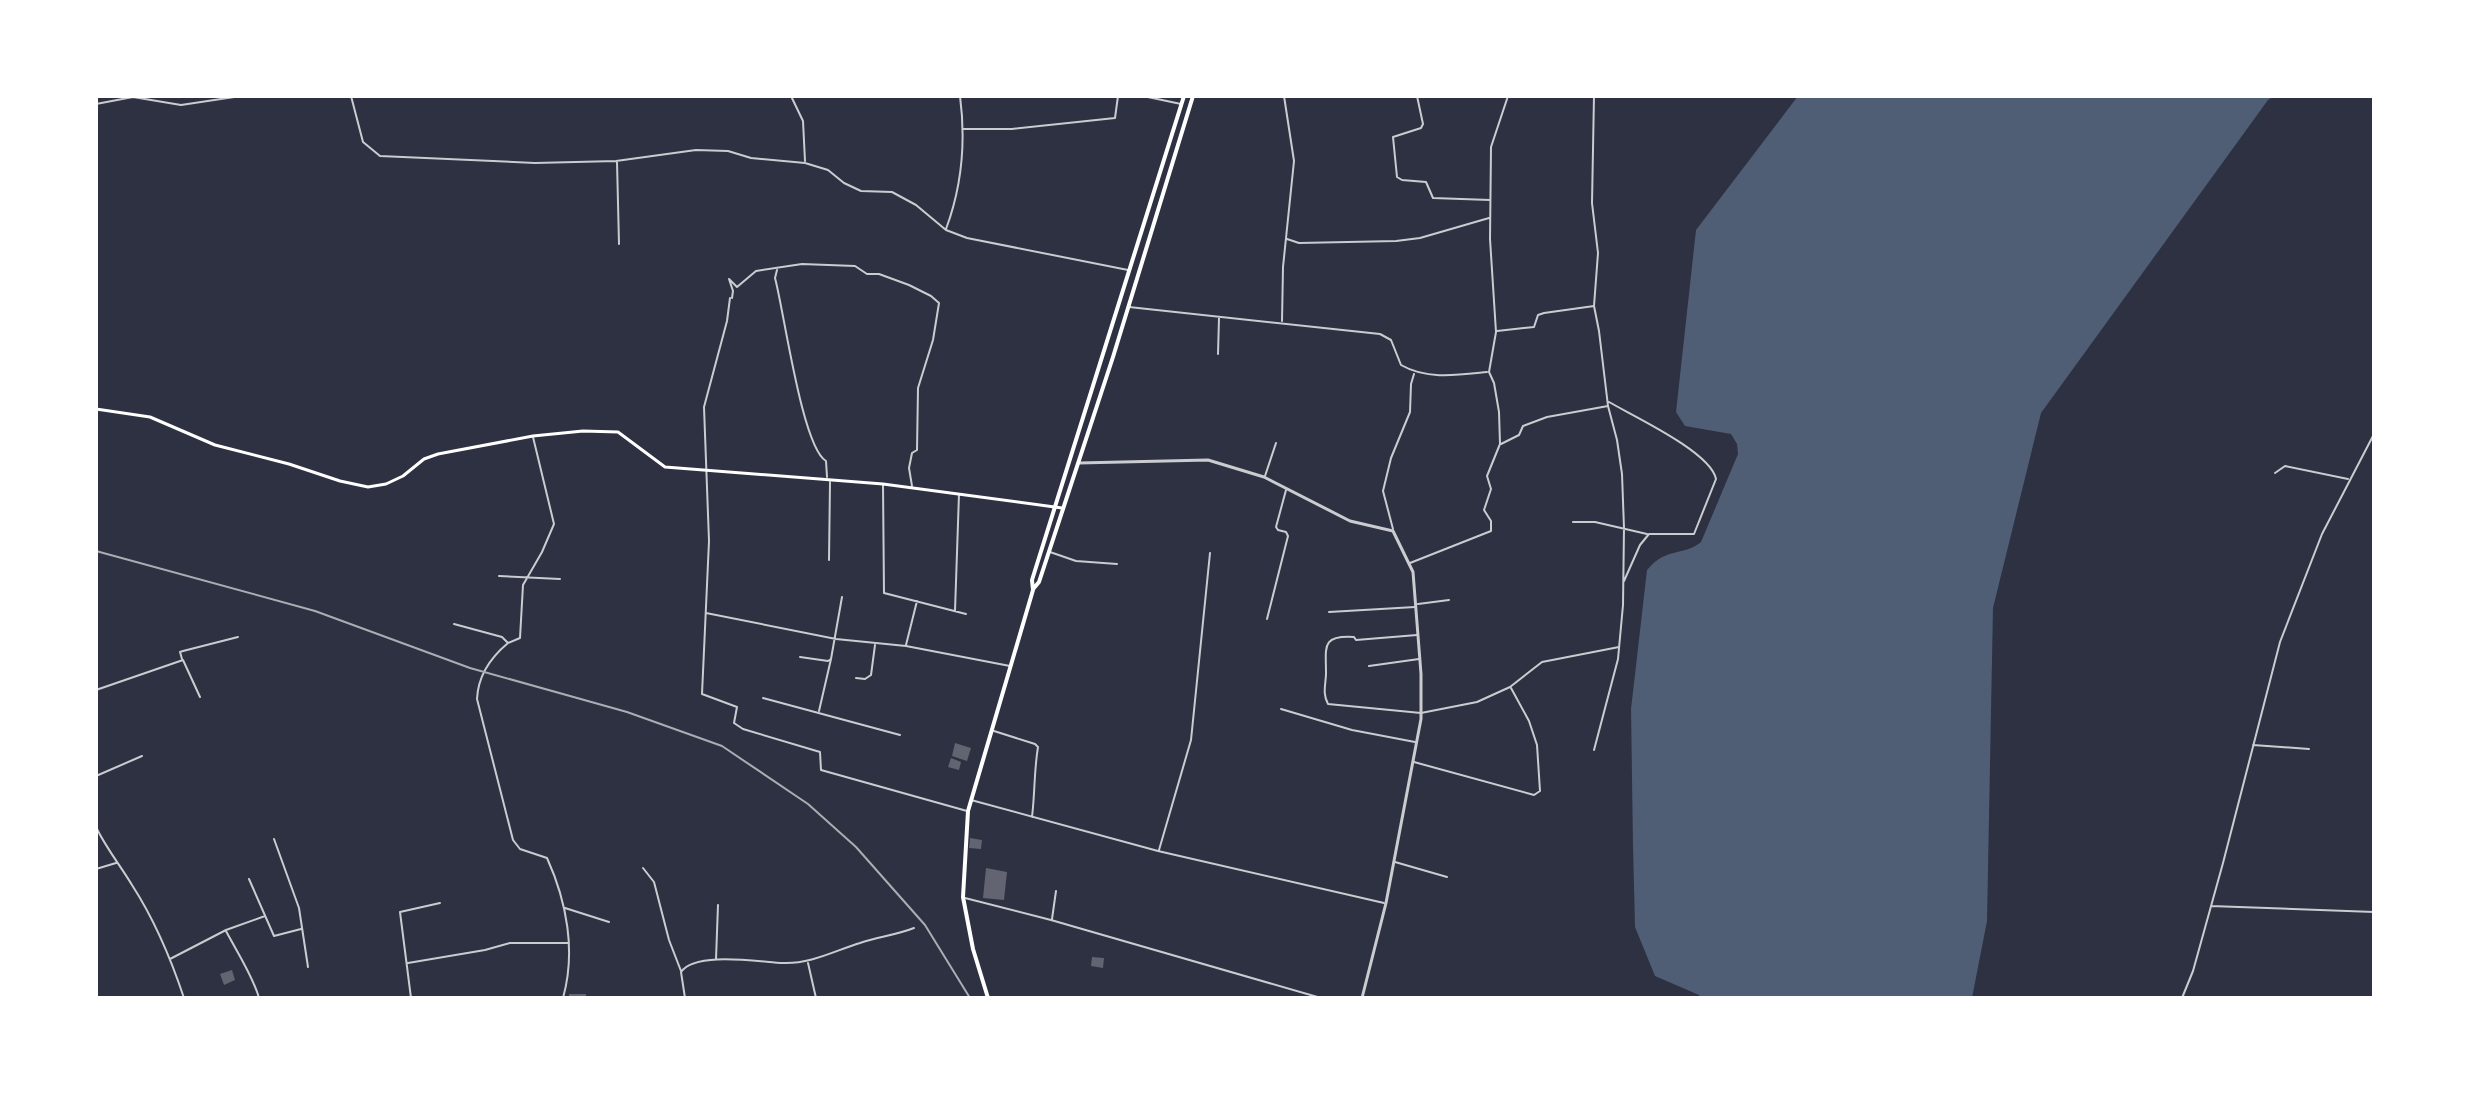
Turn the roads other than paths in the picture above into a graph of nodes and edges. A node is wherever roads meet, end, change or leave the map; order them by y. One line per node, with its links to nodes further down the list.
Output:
1 (241, 96): 15 (street)
2 (351, 96): 20 (street)
3 (791, 96): 21 (street)
4 (960, 96): 17 (street)
5 (1118, 96): 17 (street)
6 (1143, 96): 14 (street)
7 (1171, 96): 14 (street)
8 (1184, 96): 16 (highway)
9 (1193, 96): 19 (highway)
10 (1284, 96): 25 (street)
11 (1417, 96): 22 (street)
12 (1508, 96): 22 (street)
13 (1594, 96): 31 (street)
14 (1170, 101): 16 (street)
15 (96, 104)
16 (1181, 104): 18 (highway)
17 (963, 129): 24 (street)
18 (1169, 143): 19 (highway); 28 (highway)
19 (1178, 146): 30 (highway)
20 (616, 161): 21 (street); 26 (street)
21 (805, 163): 24 (street)
22 (1490, 200): 23 (street)
23 (1490, 218): 25 (street); 35 (street)
24 (946, 230): 28 (street)
25 (1285, 238): 34 (street)
26 (619, 244)
27 (778, 268): 47 (street); 50 (street); 53 (street)
28 (1129, 270): 29 (highway)
29 (1123, 291): 30 (highway); 56 (highway)
30 (1132, 295): 32 (highway)
31 (1594, 306): 35 (street); 39 (street)
32 (1128, 307): 33 (street); 46 (highway)
33 (1219, 317): 34 (street); 36 (street)
34 (1282, 322): 38 (street)
35 (1496, 332): 37 (street)
36 (1218, 354)
37 (1489, 372): 38 (street); 45 (street)
38 (1414, 373): 60 (street)
39 (1607, 401): 40 (street); 61 (street)
40 (1608, 406): 45 (street); 59 (street)
41 (96, 409): 43 (main road)
42 (2374, 434): 51 (street)
43 (533, 436): 47 (main road); 68 (street)
44 (1276, 443): 49 (street)
45 (1500, 444): 66 (street)
46 (1078, 463): 49 (street); 57 (highway)
47 (707, 470): 50 (main road); 78 (street)
48 (2275, 473): 51 (street)
49 (1264, 477): 54 (street)
50 (828, 480): 52 (main road); 64 (street)
51 (2349, 480): 106 (street)
52 (883, 484): 53 (main road); 74 (street)
53 (912, 488): 55 (main road)
54 (1286, 489): 60 (street); 80 (street)
55 (959, 493): 56 (main road); 76 (street)
56 (1055, 506): 57 (main road); 71 (highway)
57 (1064, 509): 62 (highway)
58 (1573, 522): 59 (street)
59 (1624, 528): 61 (street); 70 (street)
60 (1393, 531): 66 (street)
61 (1649, 534): 70 (street)
62 (1049, 552): 65 (street); 71 (highway)
63 (1210, 553): 117 (street)
64 (829, 560)
65 (1117, 564)
66 (1408, 564): 75 (street)
67 (499, 576): 68 (street)
68 (527, 576): 69 (street); 85 (street)
69 (560, 579)
70 (1623, 582): 88 (street)
71 (1033, 590): 93 (highway)
72 (842, 597): 84 (street)
73 (1449, 600): 75 (street)
74 (917, 601): 76 (street); 87 (street)
75 (1416, 606): 77 (street); 82 (street)
76 (955, 611): 79 (street)
77 (1329, 612)
78 (704, 613): 84 (street); 113 (street)
79 (966, 614)
80 (1267, 619)
81 (454, 624): 85 (street)
82 (1419, 635): 91 (street); 102 (street)
83 (238, 637): 92 (street)
84 (836, 639): 86 (street); 90 (street)
85 (508, 643): 130 (street)
86 (875, 644): 87 (street); 95 (street)
87 (906, 646): 93 (street)
88 (1619, 647): 96 (street); 108 (street)
89 (800, 657): 90 (street)
90 (831, 659): 101 (street)
91 (1420, 659): 94 (street); 102 (street)
92 (183, 660): 97 (street); 98 (street)
93 (1011, 666): 103 (highway)
94 (1369, 666)
95 (856, 678)
96 (1511, 685): 102 (street); 110 (street)
97 (96, 690)
98 (200, 697)
99 (763, 698): 101 (street)
100 (1281, 709): 105 (street)
101 (819, 713): 104 (street)
102 (1421, 713): 105 (street)
103 (991, 730): 112 (highway); 114 (street)
104 (900, 735)
105 (1417, 743): 110 (street)
106 (2252, 745): 107 (street); 129 (street)
107 (2309, 749)
108 (1594, 750)
109 (142, 756): 111 (street)
110 (1414, 762): 118 (street)
111 (96, 776)
112 (970, 800): 113 (highway); 114 (street)
113 (968, 811): 125 (highway)
114 (1032, 818): 117 (street)
115 (96, 827): 119 (street)
116 (274, 839): 136 (street)
117 (1158, 851): 127 (street)
118 (1395, 862): 122 (street); 127 (street)
119 (117, 863): 121 (street); 139 (street)
120 (643, 868): 144 (street)
121 (96, 869)
122 (1447, 877)
123 (249, 879): 132 (street)
124 (1056, 891): 133 (street)
125 (963, 897): 133 (street); 151 (highway)
126 (440, 903): 142 (street)
127 (1386, 903): 153 (street)
128 (718, 905): 140 (street)
129 (2210, 906): 131 (street); 154 (street)
130 (563, 907): 134 (street); 138 (street)
131 (2374, 912)
132 (265, 916): 136 (street); 137 (street)
133 (1051, 920): 152 (street)
134 (609, 922)
135 (914, 928): 141 (street)
136 (302, 929): 143 (street)
137 (226, 930): 139 (street); 146 (street)
138 (569, 943): 142 (street); 148 (street)
139 (169, 959): 145 (street)
140 (716, 960): 141 (street); 144 (street)
141 (808, 961): 150 (street)
142 (408, 963): 147 (street)
143 (308, 967)
144 (681, 972): 149 (street)
145 (184, 998)
146 (259, 998)
147 (411, 998)
148 (563, 998)
149 (685, 998)
150 (816, 998)
151 (988, 998)
152 (1321, 998)
153 (1362, 998)
154 (2182, 998)

